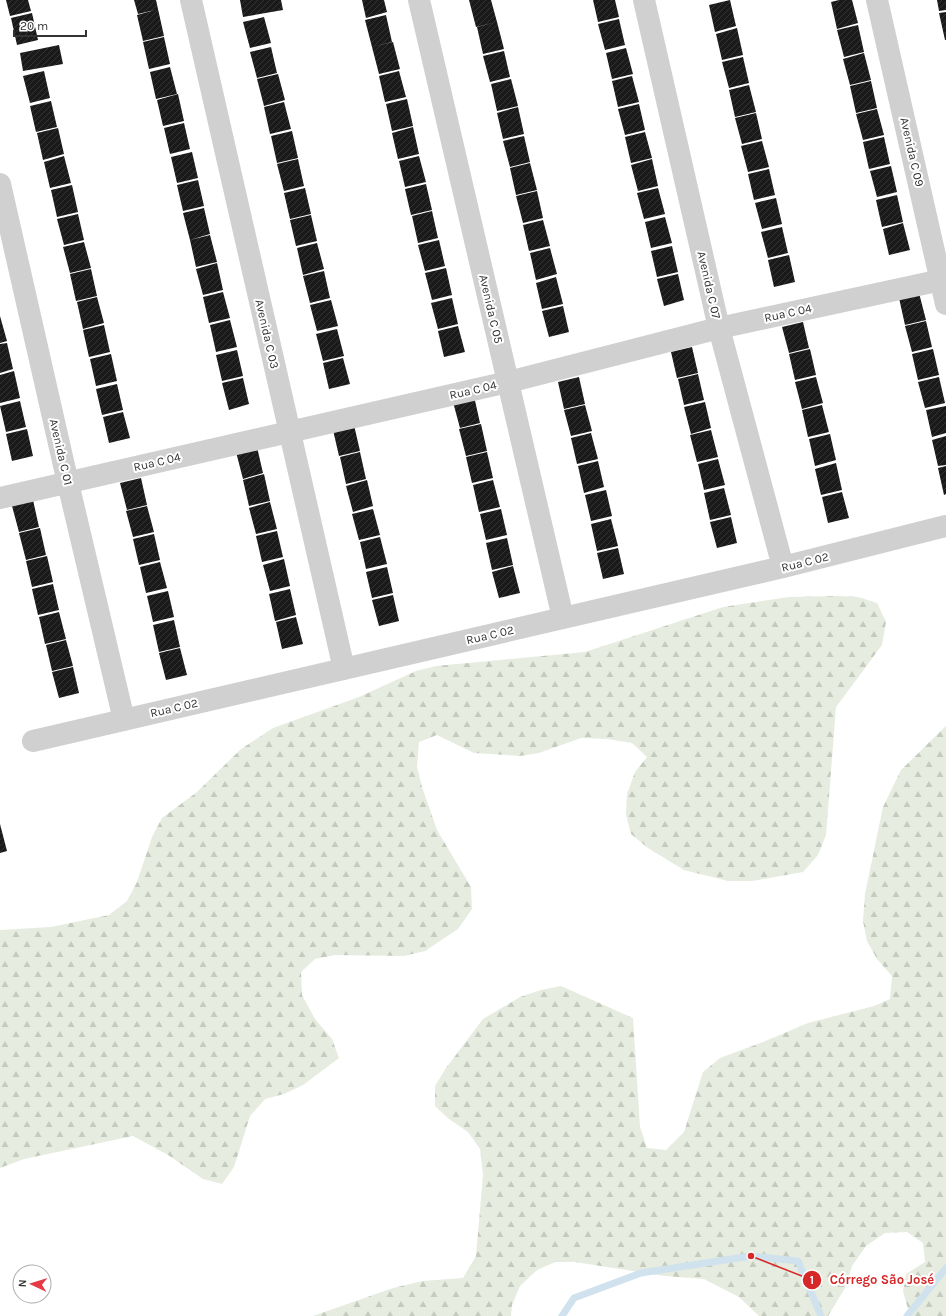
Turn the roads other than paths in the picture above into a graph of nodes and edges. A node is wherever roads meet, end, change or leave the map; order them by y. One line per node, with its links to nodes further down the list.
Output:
1 (191, 0): 10 (street, Avenida C 03)
2 (419, 0): 9 (street, Avenida C 05)
3 (644, 0): 8 (street, Avenida C 07)
4 (877, 0): 6 (street, Avenida C 09)
5 (0, 184): 11 (street, Avenida C 01)
6 (943, 280): 7 (street, Avenida C 09); 8 (street, Rua C 04)
7 (946, 304)
8 (719, 328): 9 (street, Rua C 04); 14 (street, Avenida C 07)
9 (508, 382): 10 (street, Rua C 04); 15 (street, Avenida C 05)
10 (289, 432): 11 (street, Rua C 04); 16 (street, Avenida C 03)
11 (68, 483): 12 (street, Rua C 04); 17 (street, Avenida C 01)
12 (0, 498)
13 (946, 526): 14 (street, Rua C 02)
14 (783, 567): 15 (street, Rua C 02)
15 (563, 618): 16 (street, Rua C 02)
16 (344, 669): 17 (street, Rua C 02)
17 (124, 720): 18 (street, Rua C 02)
18 (33, 741)

